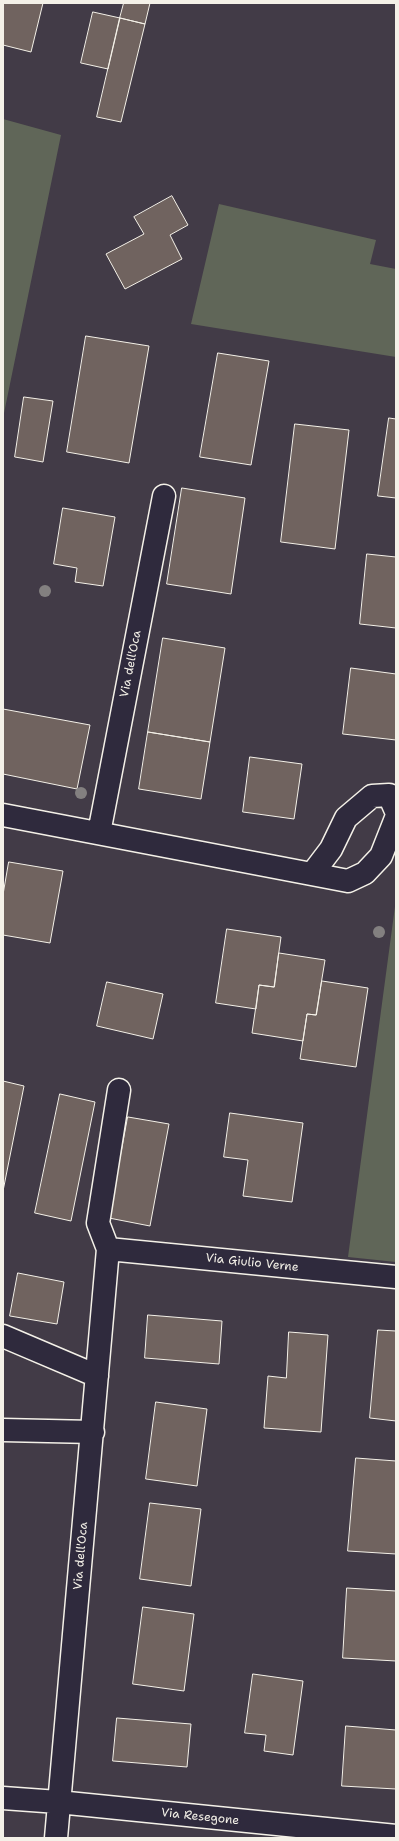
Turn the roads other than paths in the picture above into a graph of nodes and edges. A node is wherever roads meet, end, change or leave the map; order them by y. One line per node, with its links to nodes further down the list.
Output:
1 (164, 496): 5 (street, Via dell'Oca)
2 (394, 797): 6 (street)
3 (3, 815): 5 (street)
4 (396, 818): 6 (street)
5 (99, 833): 6 (street)
6 (312, 874)
7 (119, 1090): 8 (street)
8 (108, 1250): 9 (street, Via Giulio Verne); 11 (street)
9 (396, 1277)
10 (3, 1336): 11 (street)
11 (97, 1376): 13 (street, Via dell'Oca)
12 (3, 1430): 13 (street)
13 (93, 1432): 15 (street, Via dell'Oca)
14 (3, 1798): 15 (street, Via Resegone)
15 (58, 1802): 16 (street, Via Resegone); 17 (street, Via dell'Oca)
16 (396, 1836)
17 (56, 1838)

